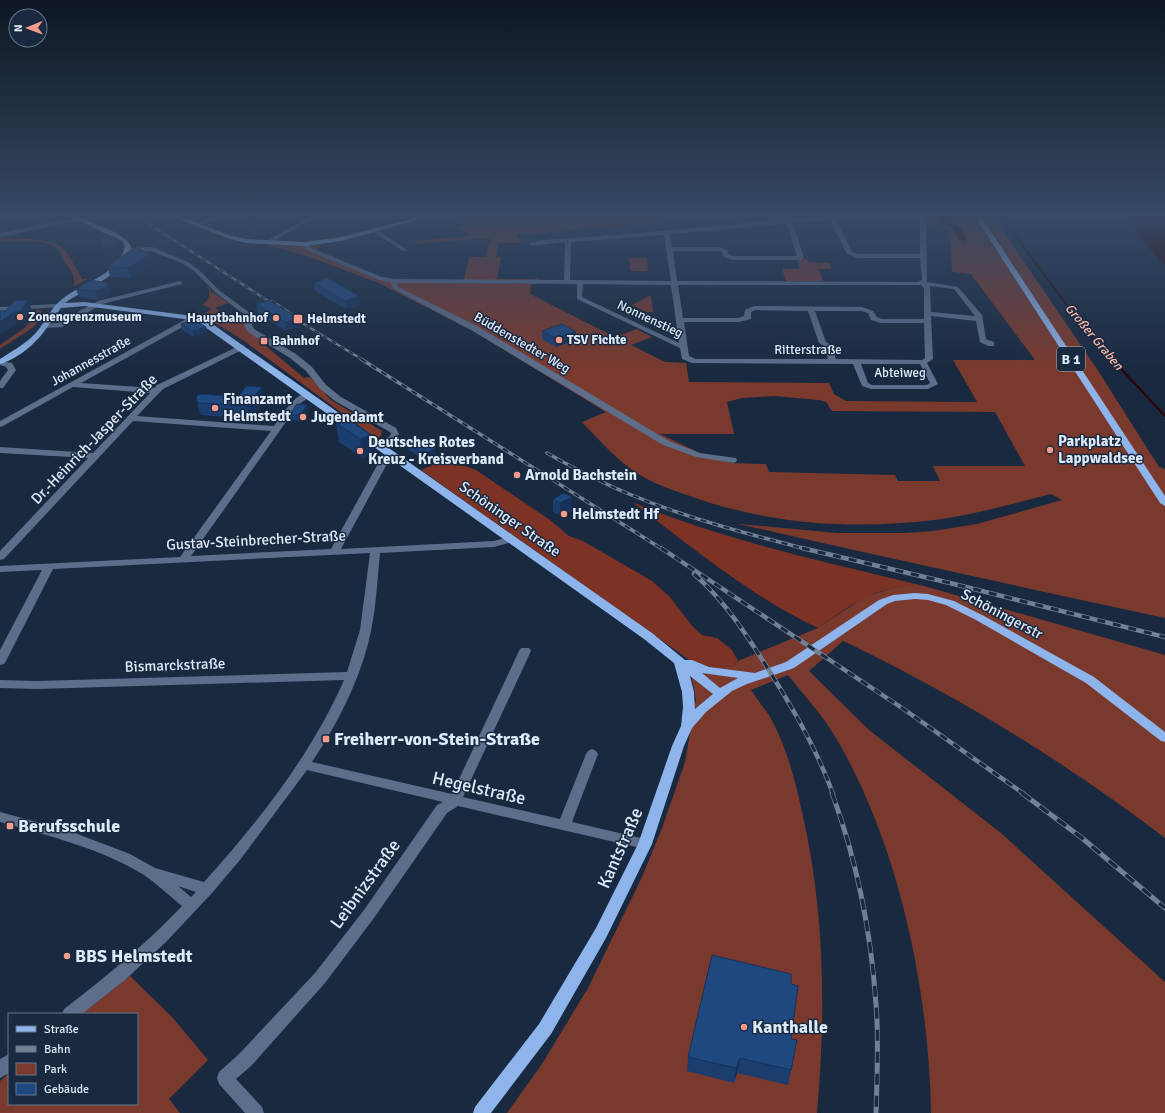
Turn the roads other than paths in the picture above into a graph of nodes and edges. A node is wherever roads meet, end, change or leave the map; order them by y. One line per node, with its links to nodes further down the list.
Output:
1 (115, 267): 14 (main road)
2 (192, 267): 39 (street)
3 (351, 267): 8 (street)
4 (567, 267): 9 (street)
5 (673, 267): 12 (street)
6 (923, 267): 13 (street)
7 (1011, 267): 44 (main road, B 1)
8 (394, 281): 9 (street); 43 (street, Büddenstedter Weg)
9 (567, 282): 10 (street)
10 (580, 282): 12 (street); 27 (street, Nonnenstieg)
11 (180, 283): 15 (street)
12 (675, 283): 13 (street); 23 (street)
13 (922, 283): 20 (street); 22 (street)
14 (74, 294): 16 (main road); 17 (main road)
15 (93, 305): 17 (street); 21 (main road, Schöninger Straße)
16 (57, 306): 17 (main road); 18 (street); 24 (main road)
17 (85, 307): 24 (street)
18 (0, 309)
19 (811, 309): 20 (street); 23 (street); 29 (street)
20 (928, 318): 22 (street); 31 (street)
21 (193, 319): 26 (main road, Schöninger Straße); 32 (street, Johannesstraße)
22 (979, 319): 25 (street)
23 (680, 320): 27 (street)
24 (44, 326): 28 (main road)
25 (991, 344)
26 (241, 347): 34 (street, Dr.-Heinrich-Jasper-Straße); 35 (main road, Schöninger Straße)
27 (683, 347): 29 (street, Ritterstraße)
28 (0, 362): 33 (street)
29 (833, 362): 30 (street, Ritterstraße)
30 (856, 362): 31 (street, Ritterstraße); 31 (street, Abteiweg)
31 (923, 362)
32 (71, 385): 34 (street); 37 (street, Johannesstraße)
33 (0, 386)
34 (156, 391): 36 (street, Dr.-Heinrich-Jasper-Straße)
35 (308, 395): 38 (street); 39 (main road, Schöninger Straße)
36 (130, 418): 38 (street); 42 (street, Dr.-Heinrich-Jasper-Straße)
37 (0, 424)
38 (276, 429): 49 (street)
39 (379, 445): 41 (main road, Schöninger Straße)
40 (0, 450): 42 (street)
41 (394, 455): 45 (main road, Schöninger Straße); 47 (street)
42 (94, 456): 48 (street, Dr.-Heinrich-Jasper-Straße)
43 (732, 460)
44 (1165, 503)
45 (512, 539): 46 (street, Gustav-Steinbrecher-Straße); 54 (main road, Schöninger Straße)
46 (375, 549): 47 (street, Gustav-Steinbrecher-Straße); 56 (street)
47 (334, 552): 49 (street, Gustav-Steinbrecher-Straße)
48 (0, 557)
49 (184, 559): 50 (street, Gustav-Steinbrecher-Straße)
50 (49, 567): 51 (street, Gustav-Steinbrecher-Straße); 55 (street)
51 (0, 569)
52 (823, 643): 57 (main road, Kantstraße); 61 (main road, Schöningerstr)
53 (525, 650): 64 (street, Leibnizstraße)
54 (679, 660): 57 (main road); 59 (main road, Schöninger Straße); 60 (main road)
55 (0, 661)
56 (352, 676): 58 (street, Bismarckstraße); 63 (street)
57 (755, 676): 59 (main road, Kantstraße)
58 (0, 684)
59 (720, 694): 60 (main road, Kantstraße)
60 (687, 726): 67 (main road, Kantstraße)
61 (1160, 734)
62 (592, 754): 66 (street)
63 (304, 765): 64 (street, Hegelstraße); 69 (street)
64 (455, 801): 66 (street, Hegelstraße); 74 (street, Leibnizstraße)
65 (0, 817): 68 (street)
66 (564, 826): 67 (street, Hegelstraße)
67 (645, 844): 75 (main road, Kantstraße)
68 (150, 872): 69 (street); 70 (street)
69 (207, 889): 70 (street)
70 (191, 905): 71 (street)
71 (71, 1013)
72 (8, 1063): 73 (street)
73 (0, 1070)
74 (255, 1113)
75 (481, 1113)

